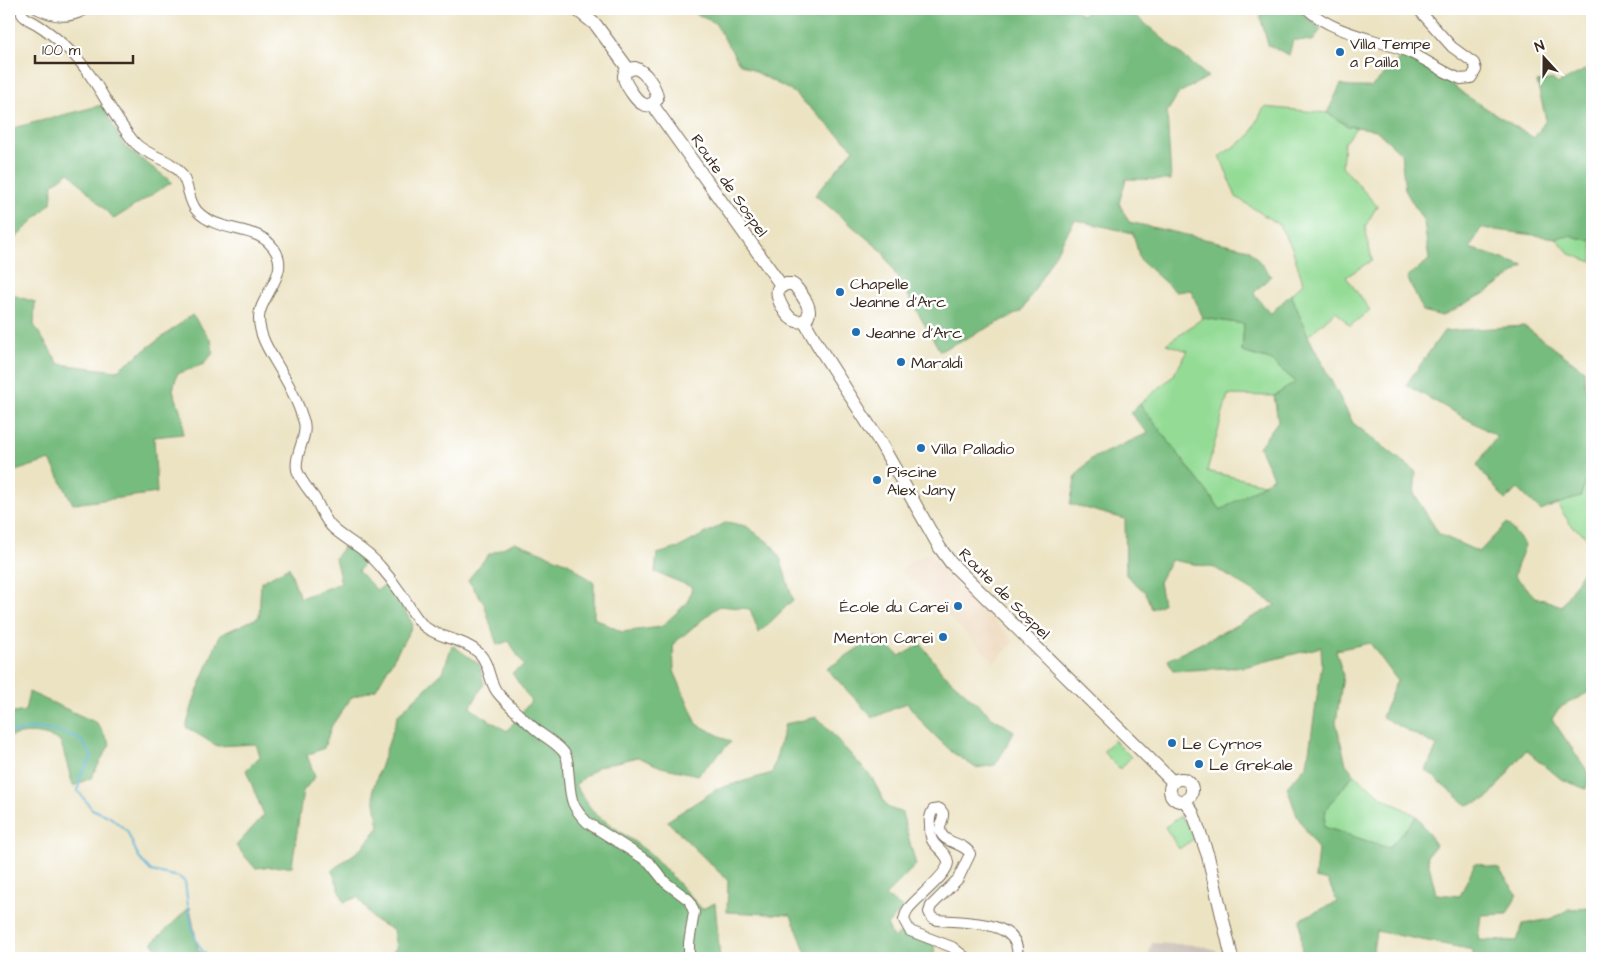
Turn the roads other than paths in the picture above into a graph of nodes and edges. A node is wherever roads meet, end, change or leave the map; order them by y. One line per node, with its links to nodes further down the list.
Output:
1 (22, 9): 12 (street)
2 (38, 9): 3 (street)
3 (86, 9)
4 (576, 9): 7 (main road)
5 (1307, 9): 6 (street)
6 (1418, 9)
7 (629, 70): 8 (main road, Route de Sospel); 8 (main road)
8 (652, 104): 9 (main road, Route de Sospel)
9 (781, 285): 10 (main road); 10 (main road, Route de Sospel)
10 (804, 320): 11 (main road, Route de Sospel)
11 (1225, 932): 15 (main road); 16 (main road)
12 (689, 958)
13 (966, 958): 14 (street)
14 (1017, 958)
15 (1225, 958)
16 (1232, 958)

